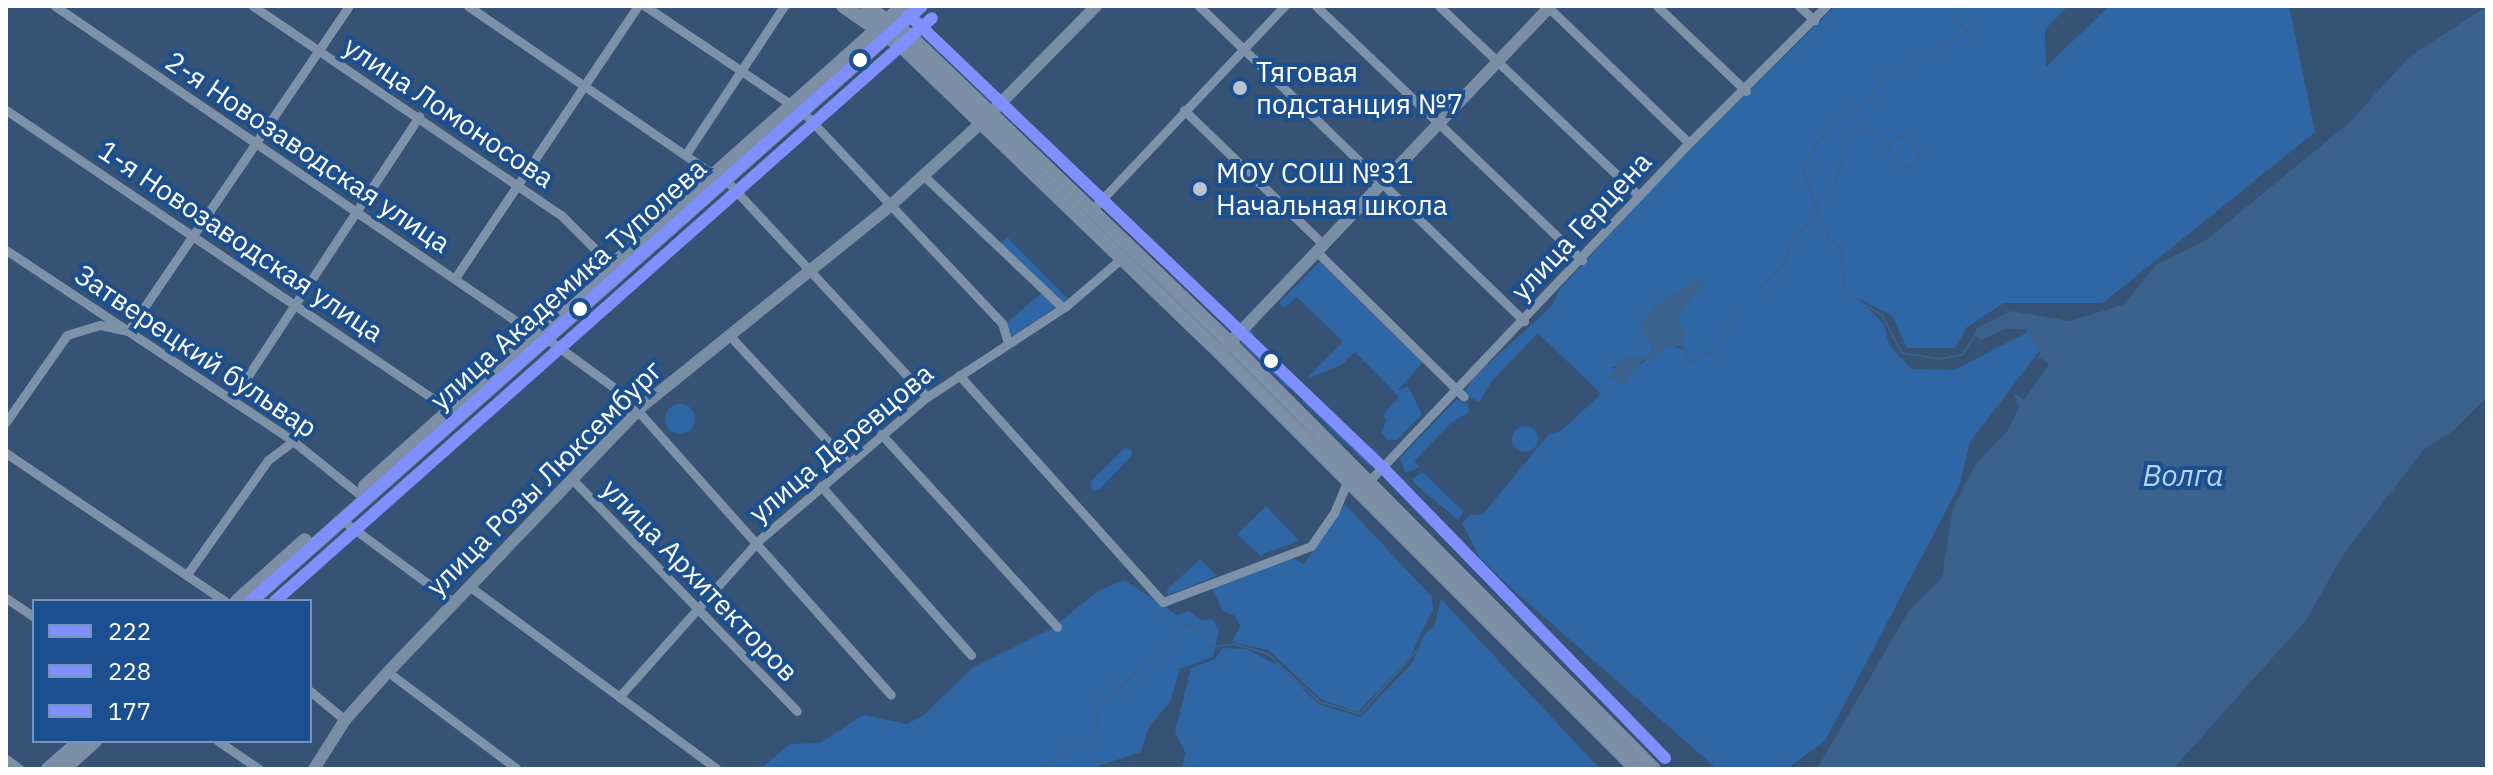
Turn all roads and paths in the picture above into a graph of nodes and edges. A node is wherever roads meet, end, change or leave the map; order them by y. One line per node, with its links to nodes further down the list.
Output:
1 (55, 6): 36 (street, 2-я Новозаводская улица)
2 (253, 6): 24 (street, улица Ломоносова)
3 (349, 6): 24 (street)
4 (468, 6): 27 (street)
5 (638, 6): 27 (street)
6 (645, 6): 26 (street)
7 (784, 6): 26 (street)
8 (843, 6): 22 (main road)
9 (866, 6): 22 (main road)
10 (903, 6): 22 (main road, улица Академика Туполева)
11 (921, 6): 22 (main road, улица Академика Туполева)
12 (1096, 6): 33 (street, улица Розы Люксембург)
13 (1199, 6): 23 (street)
14 (1284, 6): 23 (street)
15 (1316, 6): 34 (street)
16 (1439, 6): 25 (street)
17 (1657, 6): 28 (street)
18 (1799, 6): 21 (street)
19 (1826, 6): 21 (street, улица Герцена)
20 (1549, 7): 25 (street); 35 (street)
21 (1814, 20): 28 (street, улица Герцена)
22 (887, 28): 29 (main road, улица Академика Туполева); 33 (main road)
23 (1244, 48): 31 (street); 41 (street)
24 (320, 51): 32 (street, улица Ломоносова); 36 (street)
25 (1498, 62): 34 (street); 42 (street)
26 (740, 69): 29 (street); 37 (street)
27 (584, 82): 37 (street); 40 (street)
28 (1746, 91): 35 (street, улица Герцена)
29 (797, 108): 39 (main road, улица Академика Туполева); 39 (main road, улица Академика Туполева); 43 (street)
30 (6, 110): 46 (street, 1-я Новозаводская улица)
31 (1184, 110): 44 (street); 47 (street)
32 (419, 116): 40 (street, улица Ломоносова); 45 (street)
33 (986, 118): 38 (street, улица Розы Люксембург); 44 (main road); 49 (main road)
34 (1439, 123): 41 (street); 50 (street)
35 (1689, 143): 42 (street, улица Герцена)
36 (257, 144): 45 (street, 2-я Новозаводская улица); 46 (street)
37 (686, 154): 39 (street)
38 (924, 176): 43 (street, улица Розы Люксембург); 55 (street)
39 (719, 177): 51 (main road, улица Академика Туполева); 52 (street); 59 (main road, улица Академика Туполева)
40 (517, 184): 51 (street, улица Ломоносова); 53 (street)
41 (1381, 184): 47 (street); 56 (street)
42 (1639, 196): 50 (street, улица Герцена)
43 (890, 206): 52 (street, улица Розы Люксембург); 60 (street)
44 (1092, 210): 61 (main road)
45 (356, 213): 53 (street, 2-я Новозаводская улица); 54 (street)
46 (193, 235): 54 (street, 1-я Новозаводская улица); 57 (street)
47 (1320, 248): 61 (street); 63 (street)
48 (6, 250): 57 (street, Затверецкий бульвар)
49 (1122, 258): 55 (street, улица Деревцова); 61 (main road)
50 (1582, 260): 56 (street, улица Герцена)
51 (612, 266): 59 (main road, улица Академика Туполева)
52 (809, 271): 58 (street, улица Розы Люксембург); 64 (street)
53 (455, 278): 59 (street, 2-я Новозаводская улица)
54 (295, 305): 65 (street); 67 (street, 1-я Новозаводская улица)
55 (1063, 308): 60 (street, улица Деревцова)
56 (1524, 321): 63 (street, улица Герцена)
57 (128, 331): 65 (street, Затверецкий бульвар); 68 (street)
58 (729, 335): 66 (street, улица Розы Люксембург); 72 (street)
59 (540, 336): 66 (street, 2-я Новозаводская улица); 67 (main road, улица Академика Туполева); 77 (main road, улица Академика Туполева)
60 (1008, 343): 62 (street, улица Деревцова)
61 (1225, 348): 73 (main road); 75 (main road)
62 (959, 375): 64 (street, улица Деревцова); 73 (street)
63 (1460, 393): 75 (street, улица Герцена)
64 (927, 397): 69 (street, улица Деревцова)
65 (232, 400): 70 (street, Затверецкий бульвар)
66 (640, 409): 74 (street, улица Розы Люксембург); 79 (street, 2-я Новозаводская улица)
67 (450, 410): 77 (main road, улица Академика Туполева)
68 (6, 422)
69 (881, 434): 72 (street, улица Деревцова); 89 (street)
70 (293, 441): 77 (street, Затверецкий бульвар); 80 (street)
71 (6, 453): 80 (street)
72 (848, 463): 76 (street, улица Деревцова)
73 (1349, 477): 108 (main road)
74 (572, 479): 81 (street, улица Розы Люксембург); 87 (street, улица Архитекторов)
75 (1371, 479): 109 (main road)
76 (821, 486): 79 (street, улица Деревцова); 90 (street)
77 (357, 500): 78 (main road, улица Академика Туполева); 84 (main road, улица Академика Туполева)
78 (342, 520): 85 (main road, улица Академика Туполева); 86 (street)
79 (757, 542): 87 (street, улица Деревцова); 93 (street, 2-я Новозаводская улица)
80 (188, 573): 83 (street)
81 (469, 586): 86 (street, улица Розы Люксембург); 94 (street)
82 (6, 598): 88 (street)
83 (222, 599)
84 (239, 599)
85 (253, 599)
86 (453, 602): 91 (street, улица Розы Люксембург)
87 (696, 610): 94 (street, улица Деревцова); 95 (street, улица Архитекторов)
88 (32, 616)
89 (1057, 627)
90 (971, 655)
91 (388, 672): 96 (street, улица Розы Люксембург); 106 (street)
92 (312, 693): 96 (street)
93 (891, 695)
94 (619, 697): 107 (street)
95 (797, 711)
96 (345, 720): 105 (street, улица Розы Люксембург)
97 (78, 743): 102 (main road)
98 (93, 743): 103 (main road)
99 (221, 743): 104 (street)
100 (6, 759): 101 (street)
101 (20, 769)
102 (48, 769)
103 (64, 769)
104 (259, 769)
105 (314, 769)
106 (517, 769)
107 (717, 769)
108 (1636, 769)
109 (1654, 769)

